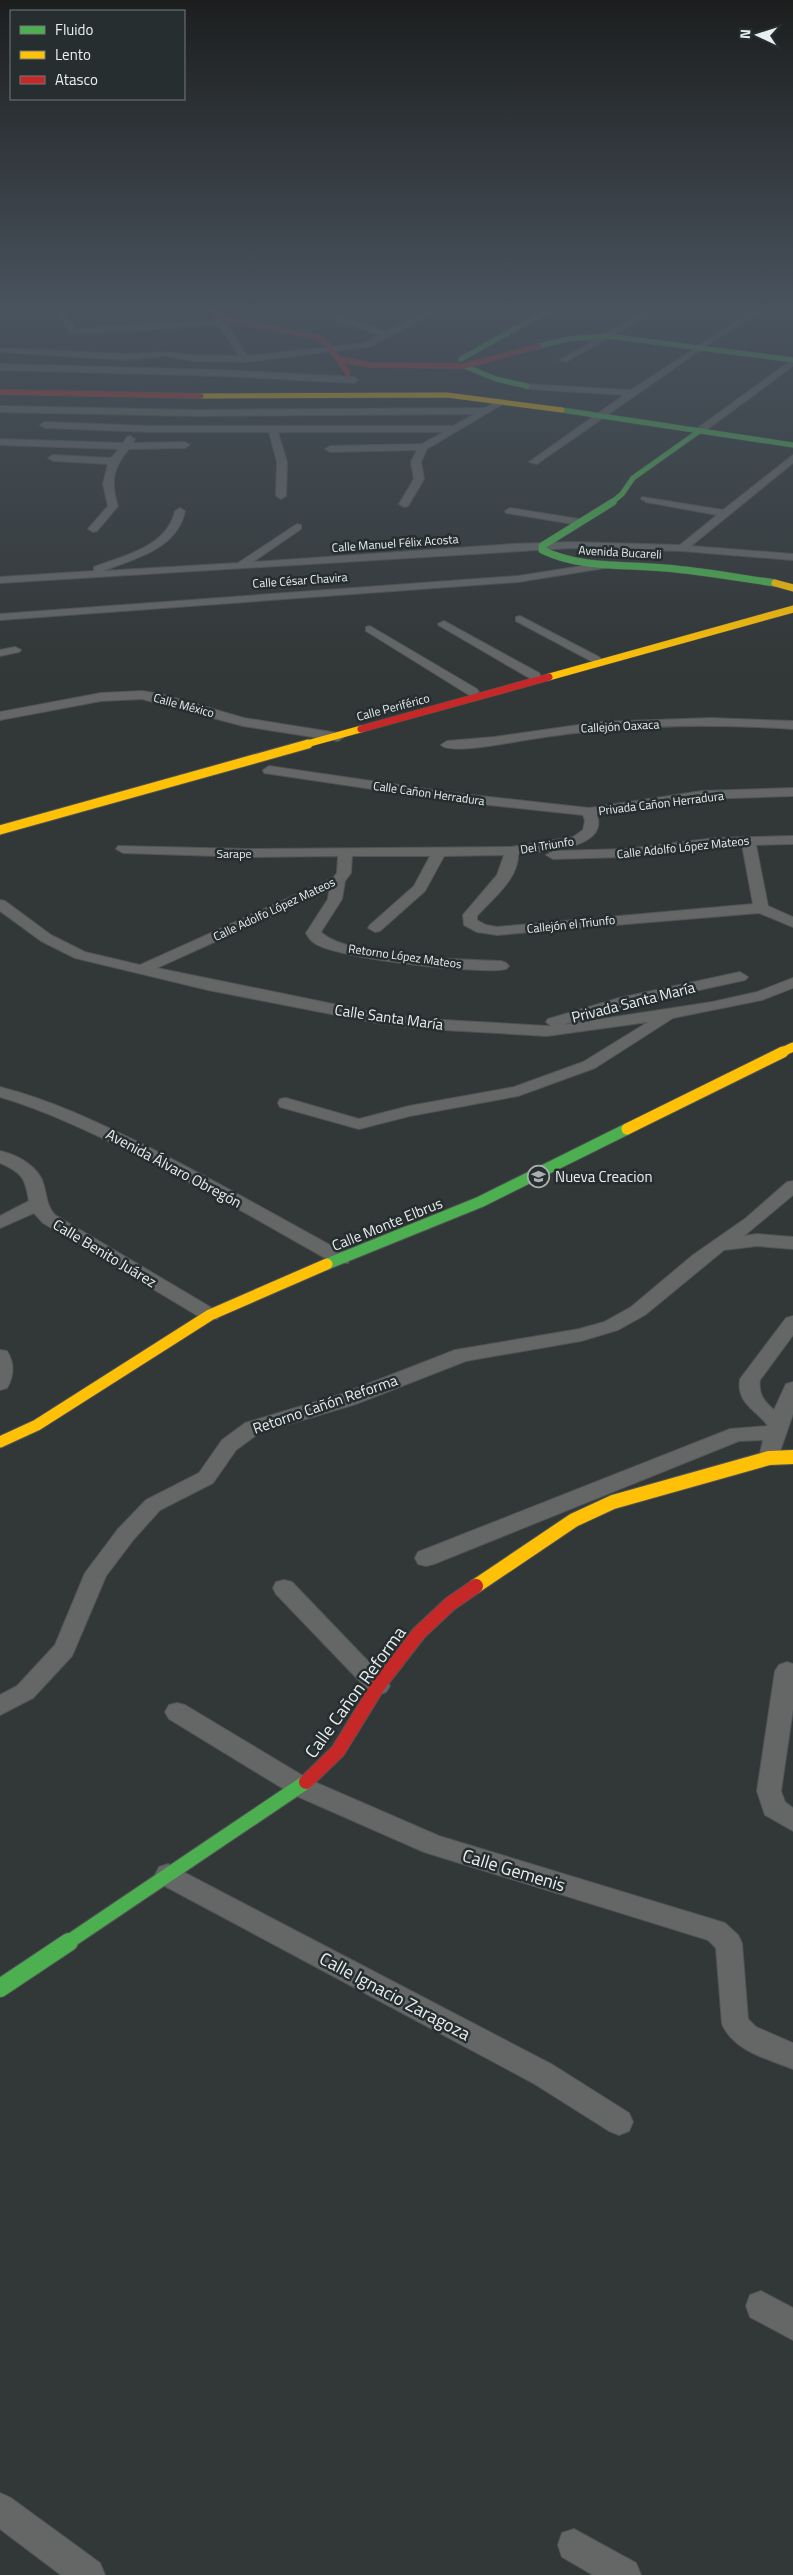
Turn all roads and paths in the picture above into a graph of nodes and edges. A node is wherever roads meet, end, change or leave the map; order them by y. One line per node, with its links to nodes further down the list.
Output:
1 (133, 432): 9 (street)
2 (274, 432): 17 (street)
3 (452, 432): 11 (street)
4 (577, 432): 16 (street)
5 (698, 432): 23 (main road, Avenida Bucareli)
6 (699, 432): 10 (main road)
7 (0, 442): 9 (street)
8 (185, 445): 9 (street)
9 (127, 446): 15 (street)
10 (793, 446)
11 (424, 447): 12 (street); 19 (street)
12 (330, 449)
13 (53, 458): 15 (street)
14 (793, 458): 22 (street)
15 (114, 461): 25 (street)
16 (534, 462)
17 (282, 496)
18 (646, 499): 22 (street)
19 (404, 504)
20 (180, 511): 33 (street)
21 (510, 511): 23 (street)
22 (724, 513): 28 (street)
23 (579, 522): 27 (main road, Avenida Bucareli)
24 (297, 527): 31 (street)
25 (93, 529)
26 (409, 542): 29 (street)
27 (542, 546): 28 (street, Calle Manuel Félix Acosta); 29 (street, Calle Manuel Félix Acosta); 32 (main road, Avenida Bucareli)
28 (682, 548): 30 (street, Calle Manuel Félix Acosta)
29 (415, 554): 31 (street, Calle Manuel Félix Acosta)
30 (793, 557)
31 (240, 566): 33 (street, Calle Manuel Félix Acosta)
32 (601, 566): 35 (main road, Avenida Bucareli); 39 (street, Calle César Chavira)
33 (85, 574): 34 (street, Calle Manuel Félix Acosta)
34 (0, 580)
35 (776, 582): 36 (main road); 37 (main road)
36 (793, 584)
37 (793, 588)
38 (793, 609): 43 (main road, Calle Periférico)
39 (0, 617)
40 (520, 619): 46 (street)
41 (444, 624): 47 (street)
42 (370, 629): 48 (street)
43 (673, 643): 46 (main road); 49 (main road, Calle Periférico)
44 (15, 650): 45 (street)
45 (0, 653)
46 (595, 659): 47 (main road)
47 (535, 676): 48 (main road)
48 (473, 692): 49 (main road)
49 (440, 709): 52 (main road, Calle Periférico)
50 (0, 716): 52 (street, Calle México)
51 (793, 725): 53 (street, Callejón Oaxaca)
52 (338, 737): 58 (main road, Calle Periférico)
53 (447, 745)
54 (300, 761): 55 (main road)
55 (264, 771): 57 (street, Calle Cañon Herradura)
56 (793, 792): 57 (street, Privada Cañon Herradura)
57 (589, 812): 64 (street, Del Triunfo)
58 (0, 830)
59 (748, 840): 60 (street, Calle Adolfo López Mateos); 64 (street, Calle Adolfo López Mateos); 67 (street)
60 (793, 840)
61 (123, 849): 62 (street, Sarape)
62 (345, 852): 63 (street, Calle Adolfo López Mateos); 65 (street, Calle Adolfo López Mateos)
63 (439, 852): 64 (street, Calle Adolfo López Mateos); 69 (street)
64 (512, 854): 67 (street, Callejón el Triunfo)
65 (338, 881): 70 (street, Retorno López Mateos); 71 (street, Calle Adolfo López Mateos)
66 (0, 904): 71 (street, Calle Santa María)
67 (761, 908): 68 (street)
68 (793, 923)
69 (375, 928)
70 (501, 966)
71 (141, 970): 75 (street, Calle Santa María)
72 (740, 977): 75 (street, Privada Santa María)
73 (793, 983): 74 (street, Calle Santa María)
74 (671, 1015): 75 (street, Calle Santa María); 78 (street)
75 (526, 1030)
76 (793, 1047): 85 (main road, Calle Monte Elbrus)
77 (0, 1092): 85 (street, Avenida Álvaro Obregón)
78 (286, 1103)
79 (0, 1156): 81 (street)
80 (793, 1186): 84 (street, Retorno Cañón Reforma)
81 (37, 1204): 82 (street); 86 (street, Calle Benito Juárez)
82 (0, 1223)
83 (793, 1243): 84 (street, Retorno Cañón Reforma)
84 (719, 1246): 98 (street, Retorno Cañón Reforma)
85 (341, 1259): 86 (main road, Calle Monte Elbrus)
86 (210, 1315): 92 (main road, Calle Monte Elbrus)
87 (793, 1322): 91 (street)
88 (0, 1356): 89 (street)
89 (0, 1383)
90 (793, 1389): 91 (street)
91 (777, 1428): 93 (street); 94 (street)
92 (0, 1442)
93 (786, 1458): 97 (main road, Calle Cañon Reforma)
94 (426, 1558)
95 (284, 1588): 97 (street)
96 (787, 1671): 101 (street)
97 (378, 1686): 100 (main road, Calle Cañon Reforma)
98 (0, 1706)
99 (177, 1712): 100 (street, Calle Gemenis)
100 (301, 1787): 102 (main road, Calle Cañon Reforma); 104 (street, Calle Gemenis)
101 (793, 1821)
102 (168, 1875): 103 (main road, Calle Cañon Reforma); 105 (street, Calle Ignacio Zaragoza)
103 (0, 1988)
104 (793, 2056)
105 (619, 2122)
106 (761, 2306): 107 (street)
107 (793, 2325)
108 (0, 2509): 110 (street)
109 (574, 2545): 111 (street)
110 (88, 2575)
111 (624, 2575)

